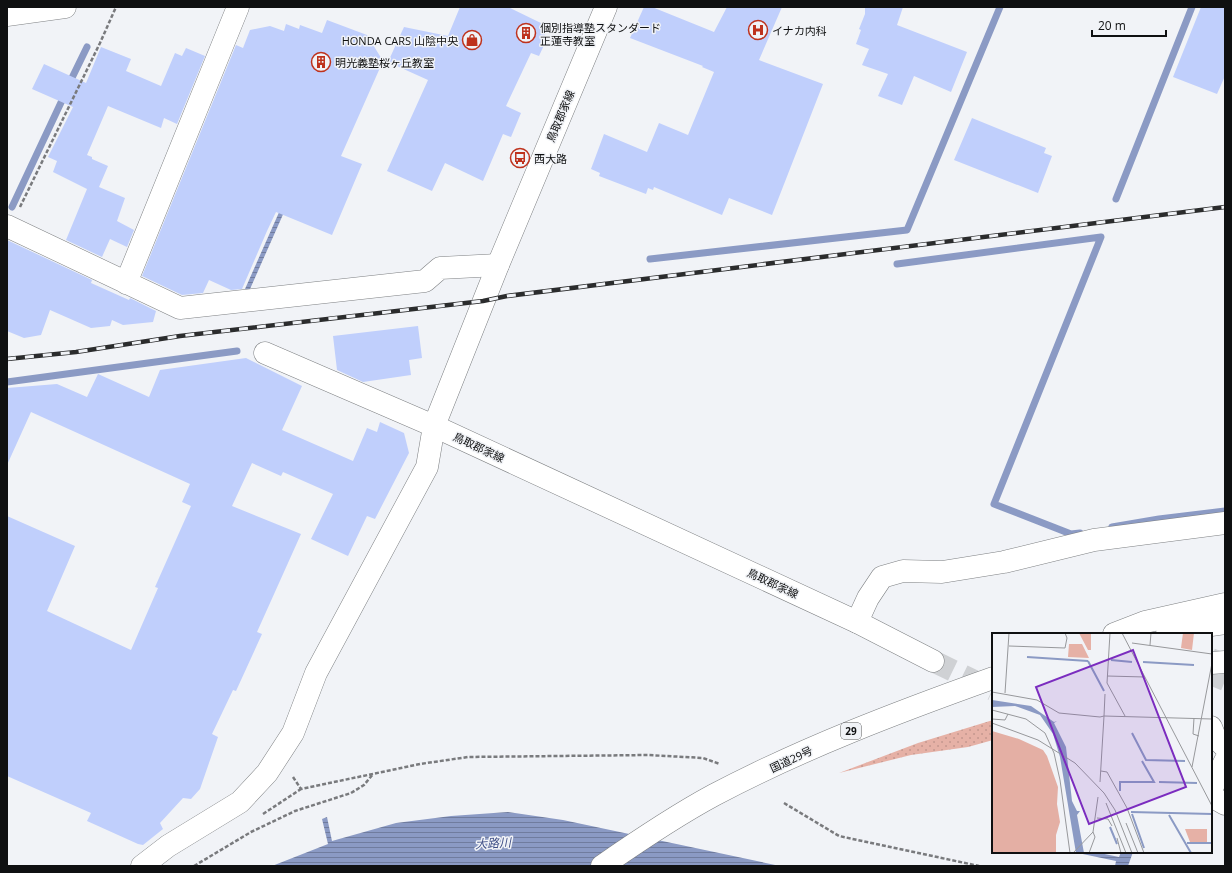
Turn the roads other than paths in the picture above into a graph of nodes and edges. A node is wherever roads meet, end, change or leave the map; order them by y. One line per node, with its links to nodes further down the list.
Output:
1 (65, 7): 4 (main road)
2 (238, 7): 7 (main road)
3 (606, 7): 6 (main road, 鳥取郡家線)
4 (7, 15)
5 (9, 227): 7 (main road)
6 (498, 265): 7 (main road); 9 (main road, 鳥取郡家線)
7 (126, 283)
8 (265, 353): 9 (main road)
9 (434, 426): 12 (main road, 鳥取郡家線); 26 (main road)
10 (1225, 524): 12 (main road)
11 (1225, 604): 14 (main road)
12 (857, 622): 16 (main road, 鳥取郡家線)
13 (1225, 623): 15 (main road)
14 (1117, 633)
15 (1172, 633)
16 (933, 661)
17 (1225, 662): 18 (main road)
18 (1212, 663)
19 (992, 678): 27 (main road, 国道29号 / 29)
20 (1212, 730): 21 (main road)
21 (1225, 748)
22 (1225, 761): 23 (main road)
23 (1212, 788)
24 (1212, 797): 25 (main road)
25 (1225, 804)
26 (142, 866)
27 (602, 866)

